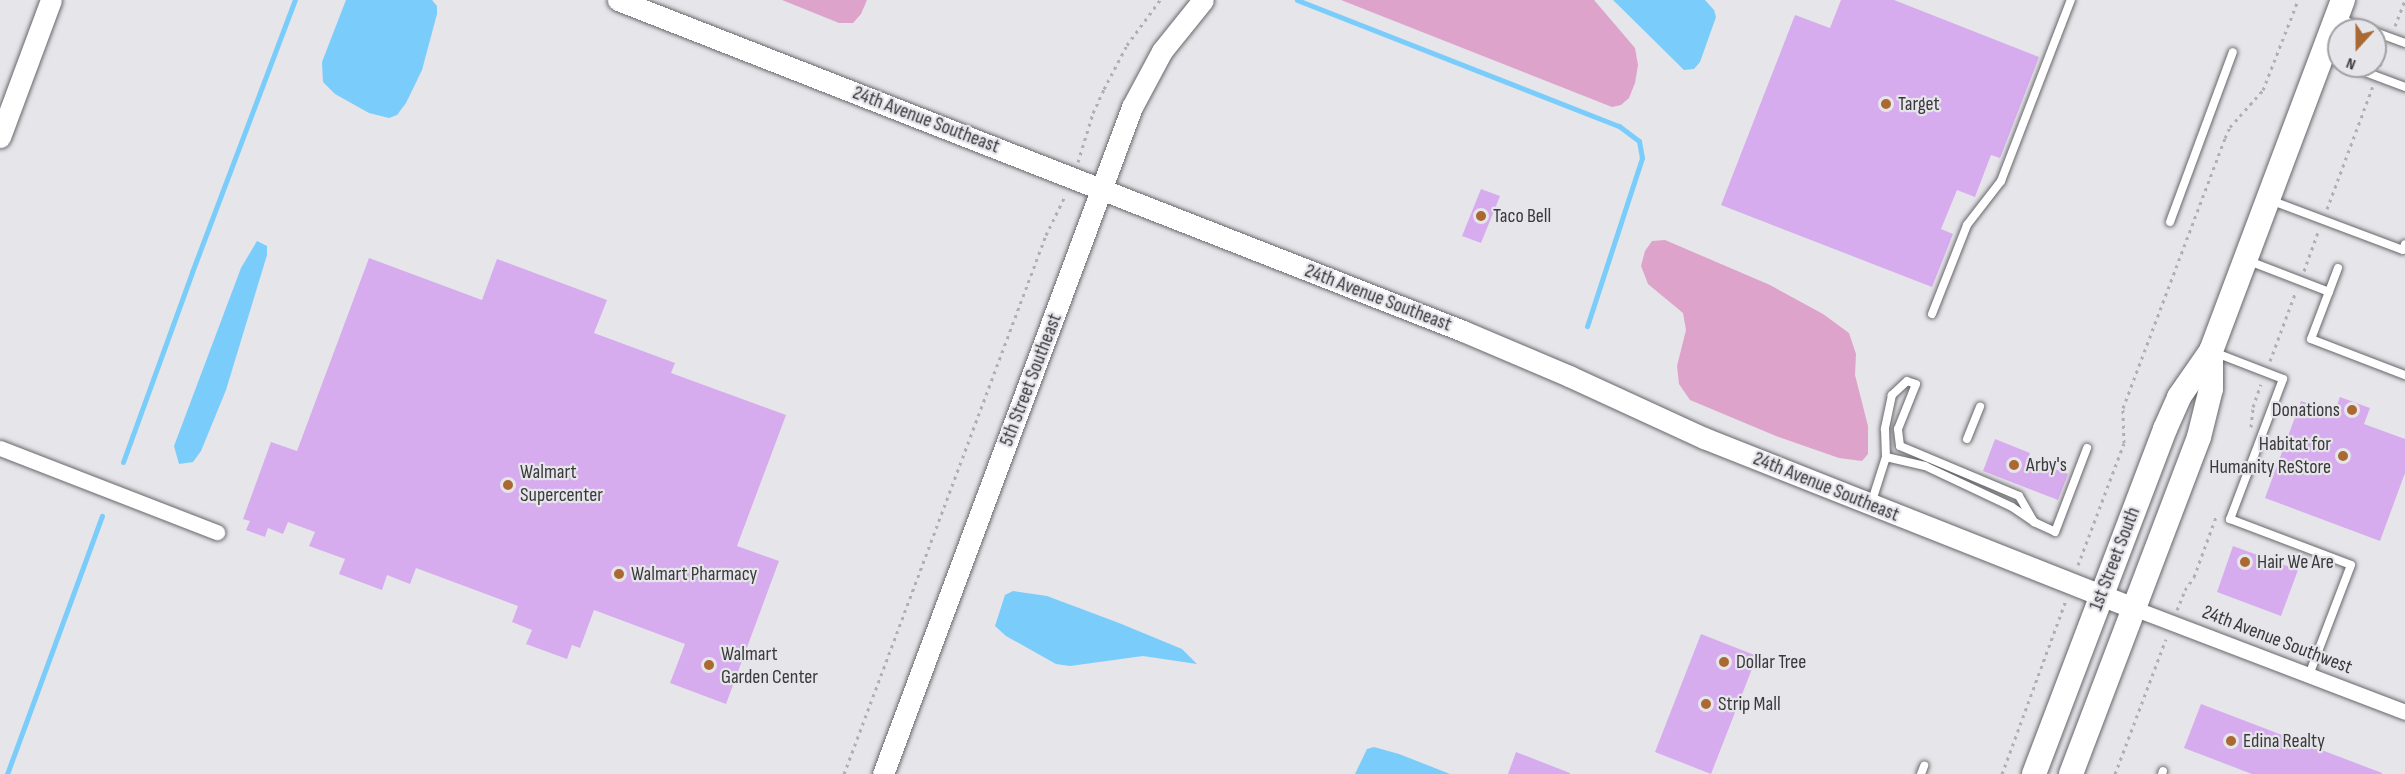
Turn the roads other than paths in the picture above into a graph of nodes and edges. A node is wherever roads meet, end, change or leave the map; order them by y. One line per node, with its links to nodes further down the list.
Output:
1 (51, 0): 13 (street)
2 (618, 0): 14 (street, 24th Avenue Southeast)
3 (1203, 0): 14 (street, 5th Street Southeast)
4 (2071, 0): 21 (lane)
5 (2340, 9): 6 (lane)
6 (2353, 18)
7 (2387, 36): 8 (lane)
8 (2405, 43)
9 (2233, 52): 16 (lane)
10 (2327, 68): 15 (main road, 1st Street South)
11 (2381, 78): 12 (lane)
12 (2405, 87)
13 (0, 136)
14 (1102, 189): 31 (street, 24th Avenue Southeast); 38 (street, 5th Street Southeast)
15 (2269, 199): 17 (lane); 18 (main road, 1st Street South)
16 (2170, 222)
17 (2405, 244)
18 (2247, 260): 20 (lane); 22 (main road, 1st Street South)
19 (2338, 268): 20 (lane)
20 (2329, 292): 23 (lane)
21 (1932, 314)
22 (2211, 351): 34 (main road, 1st Street South); 35 (main road, 1st Street South); 36 (lane)
23 (2405, 375)
24 (1980, 407): 27 (lane)
25 (1889, 408): 26 (lane); 26 (lane); 30 (lane)
26 (1903, 415): 32 (lane)
27 (1967, 439)
28 (0, 448): 33 (street)
29 (2086, 448): 32 (lane)
30 (1886, 457): 31 (lane); 32 (lane)
31 (1870, 505): 34 (street, 24th Avenue Southeast)
32 (2034, 522)
33 (217, 532)
34 (2101, 597): 35 (street, 24th Avenue Southeast); 39 (main road, 1st Street South)
35 (2133, 609): 36 (street, 24th Avenue Southwest); 40 (main road, 1st Street South)
36 (2309, 675): 37 (street, 24th Avenue Southwest)
37 (2405, 712)
38 (884, 774)
39 (2034, 774)
40 (2071, 774)

